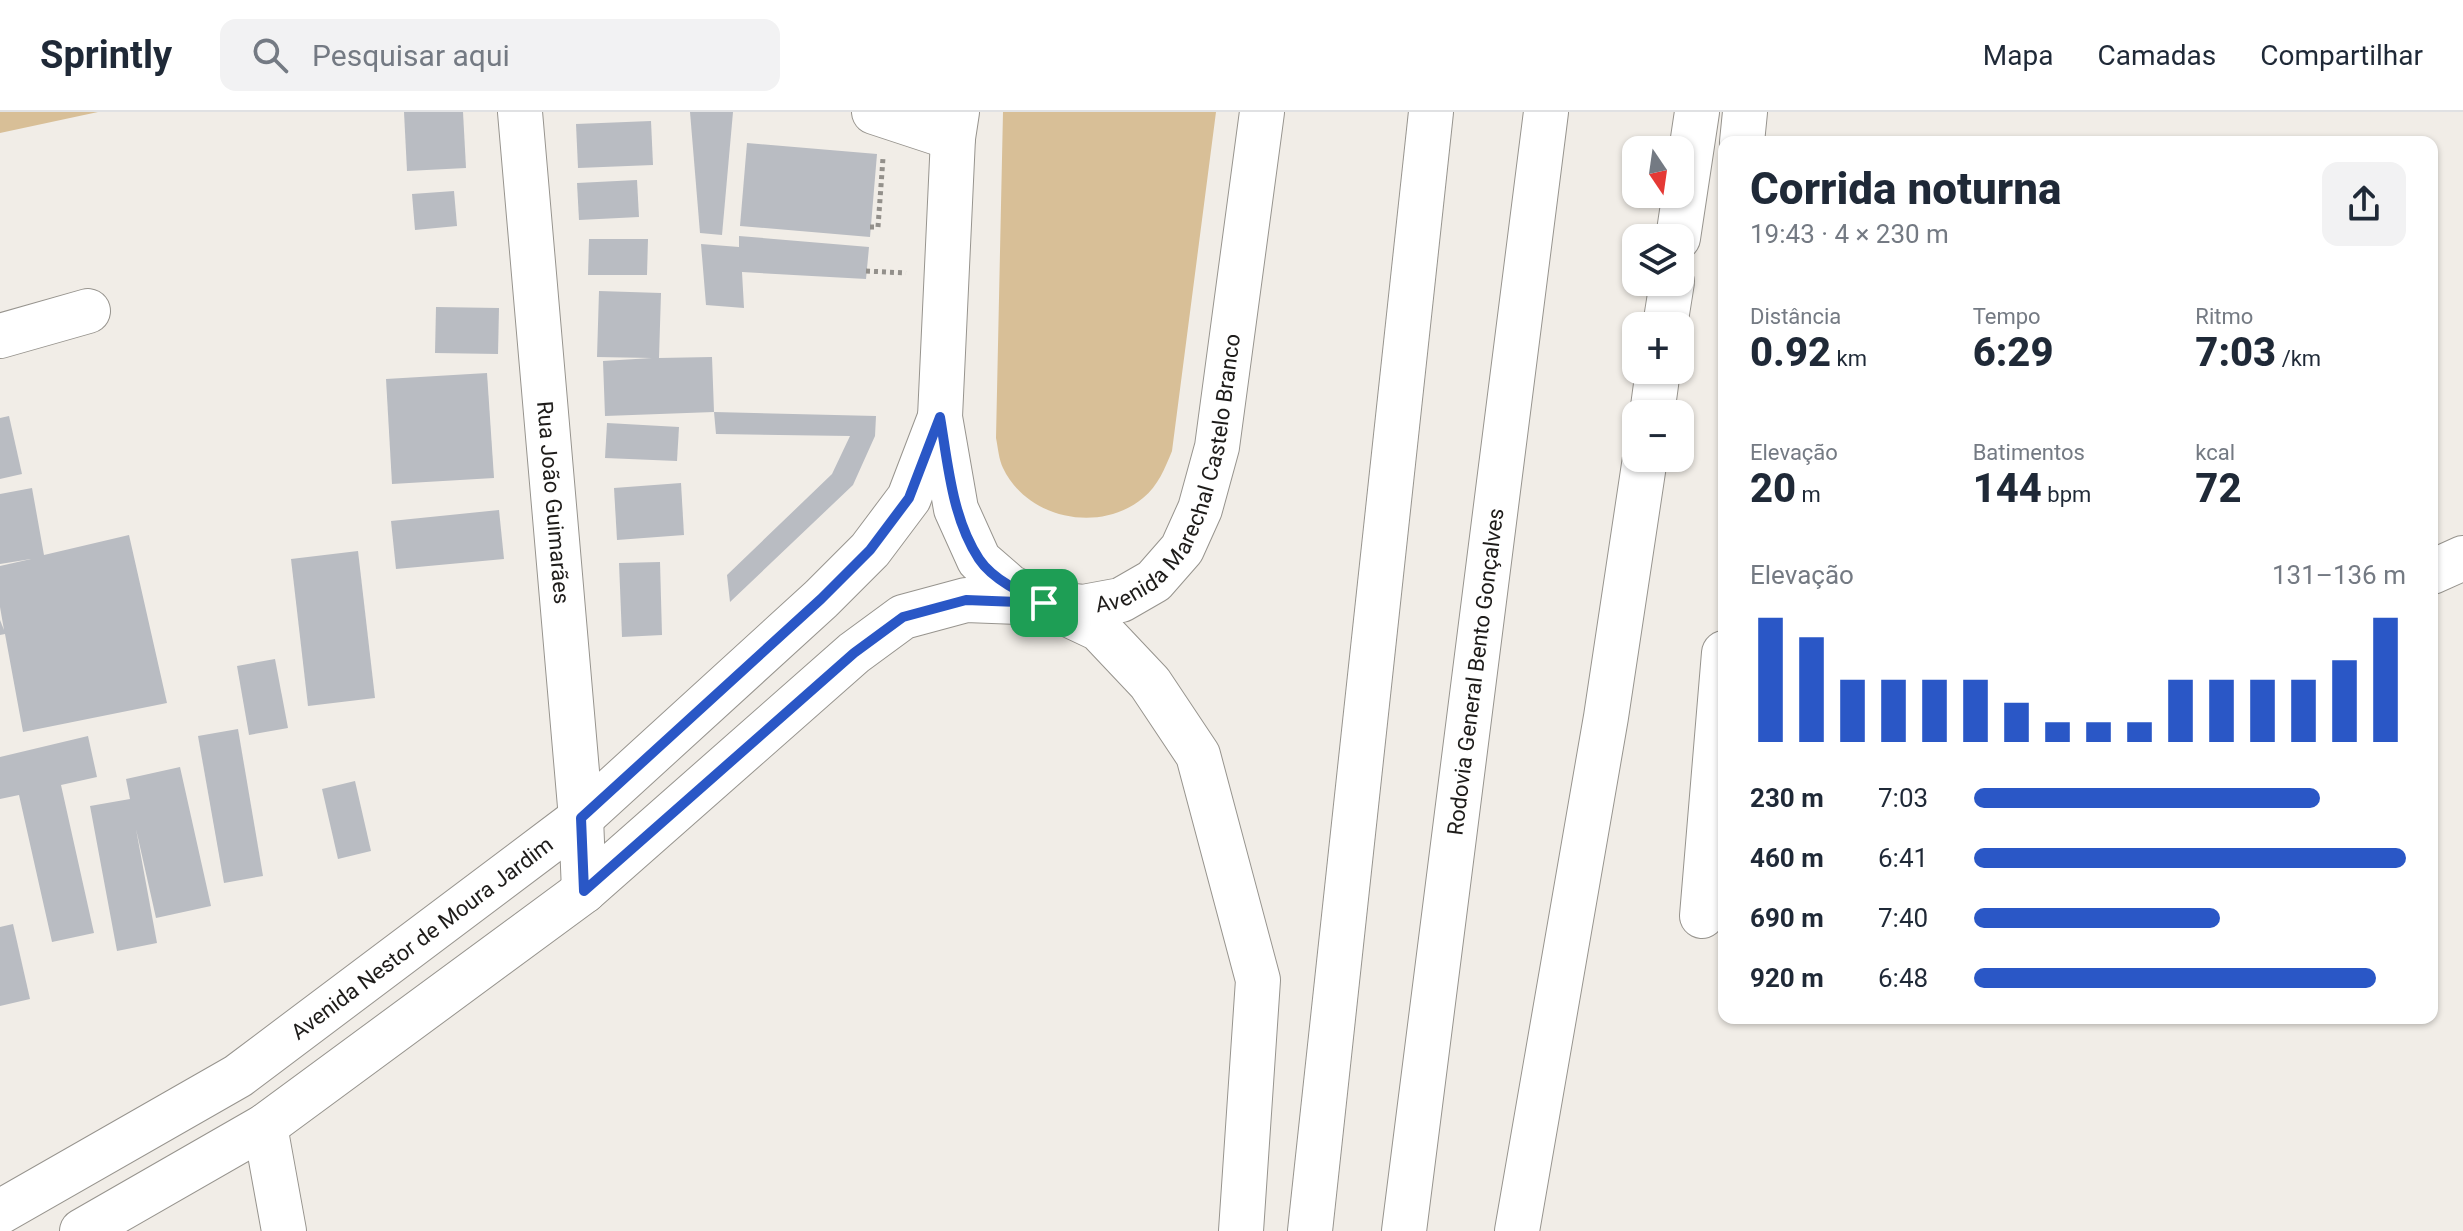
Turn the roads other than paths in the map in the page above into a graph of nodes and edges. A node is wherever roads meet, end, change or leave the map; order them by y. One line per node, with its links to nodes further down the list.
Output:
1 (520, 112): 19 (main road, Rua João Guimarães)
2 (874, 112): 8 (main road)
3 (1262, 112): 17 (main road, Avenida Marechal Castelo Branco)
4 (1431, 112): 27 (main road)
5 (1546, 112): 28 (main road, Rodovia General Bento Gonçalves)
6 (1697, 112): 10 (main road)
7 (1745, 112): 9 (main road)
8 (952, 121): 13 (main road, Avenida Marechal Castelo Branco)
9 (1743, 136)
10 (1680, 224)
11 (88, 311): 12 (main road)
12 (0, 336)
13 (940, 417): 17 (main road, Avenida Marechal Castelo Branco); 19 (main road, Avenida Nestor de Moura Jardim)
14 (1643, 472): 29 (main road)
15 (2463, 558): 16 (main road)
16 (2438, 569)
17 (1044, 603): 20 (main road); 26 (main road)
18 (1718, 725): 21 (main road)
19 (581, 818): 20 (main road, Rua João Guimarães); 23 (main road, Avenida Nestor de Moura Jardim)
20 (584, 891): 22 (main road)
21 (1702, 916)
22 (265, 1126): 24 (main road); 25 (main road)
23 (0, 1212)
24 (82, 1231)
25 (284, 1231)
26 (1241, 1231)
27 (1310, 1231)
28 (1404, 1231)
29 (1517, 1231)

